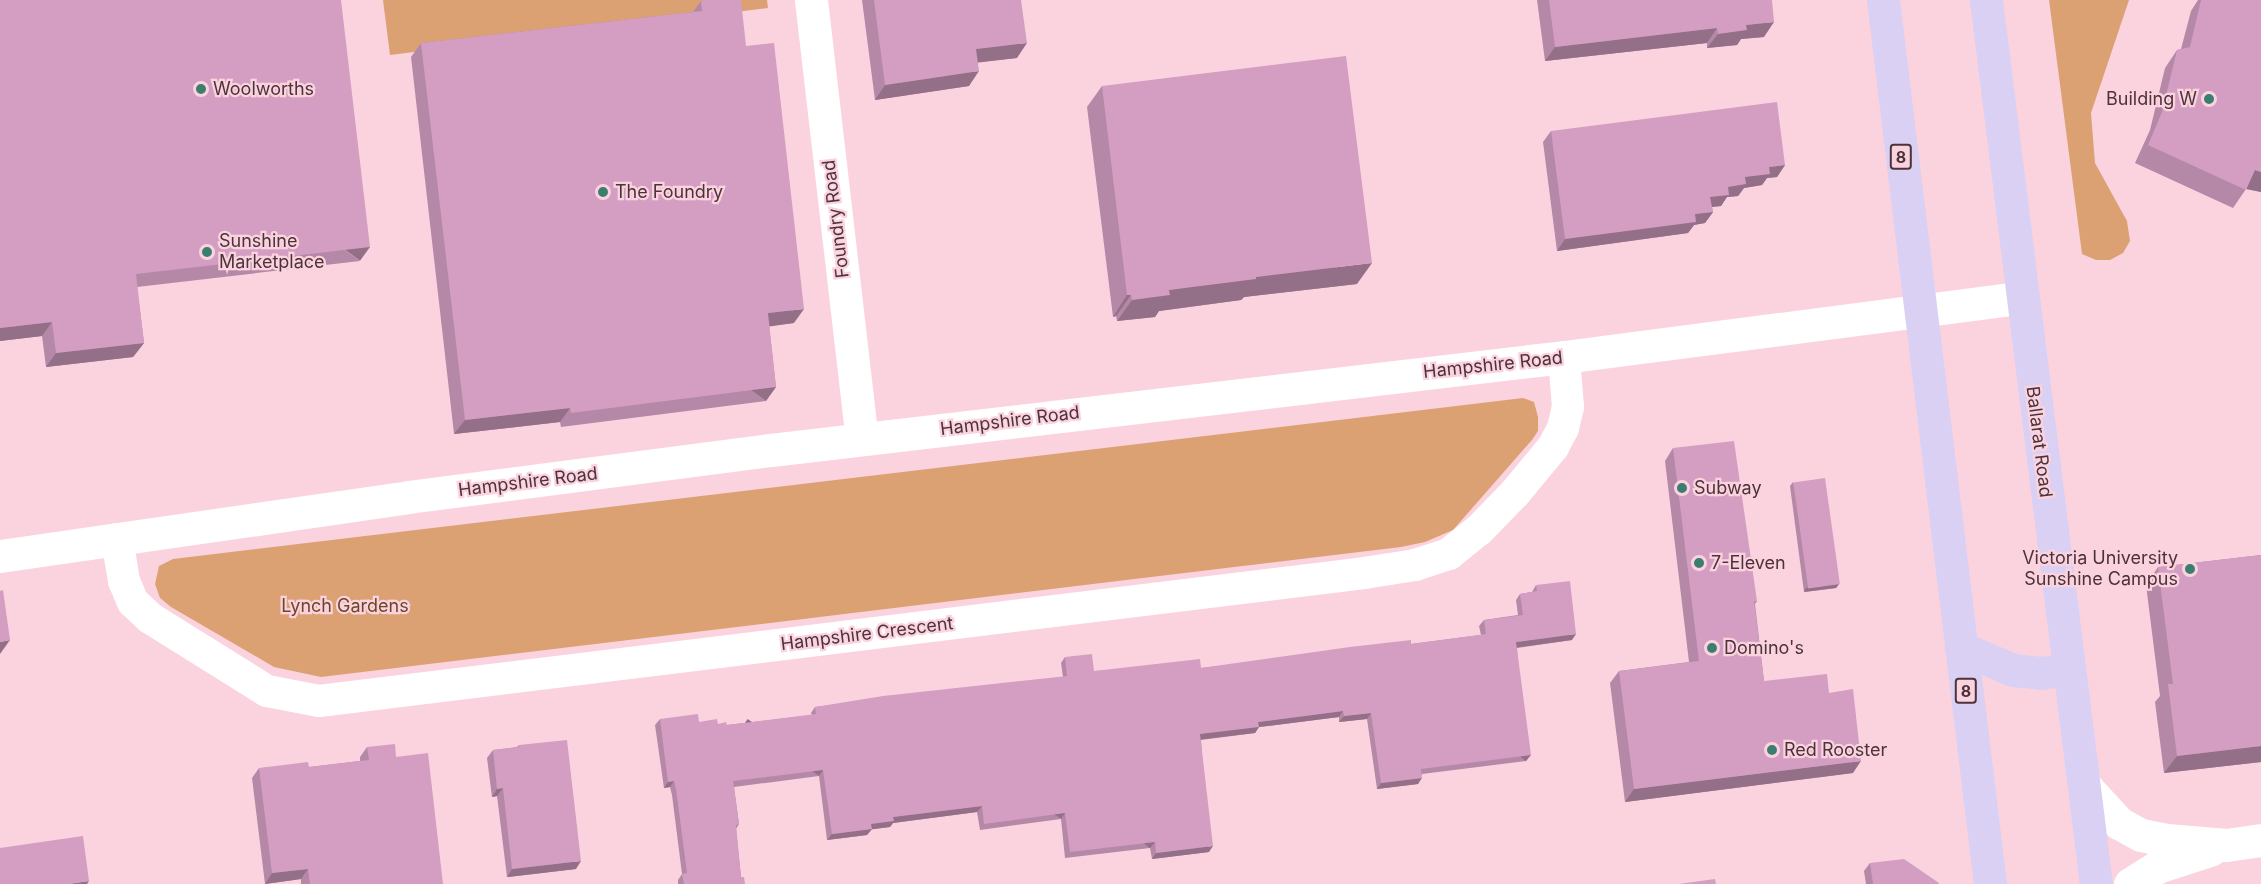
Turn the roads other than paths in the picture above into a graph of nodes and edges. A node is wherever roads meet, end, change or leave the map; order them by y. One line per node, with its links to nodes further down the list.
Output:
1 (811, 0): 7 (street, Foundry Road)
2 (1883, 0): 5 (highway, 8)
3 (1986, 0): 4 (highway, Ballarat Road)
4 (2021, 298): 5 (street, Hampshire Road); 11 (highway, Ballarat Road)
5 (1919, 313): 6 (street, Hampshire Road); 10 (highway, 8)
6 (1564, 357): 7 (street, Hampshire Road); 8 (street, Hampshire Crescent)
7 (862, 439): 8 (street, Hampshire Road)
8 (117, 538): 9 (street, Hampshire Road)
9 (0, 556)
10 (1961, 648): 11 (highway); 15 (highway, 8)
11 (2068, 669): 12 (highway, Ballarat Road)
12 (2084, 785): 14 (street); 16 (highway, Ballarat Road)
13 (2261, 840): 14 (street)
14 (2226, 844): 17 (street)
15 (1990, 884)
16 (2096, 884)
17 (2130, 884)

